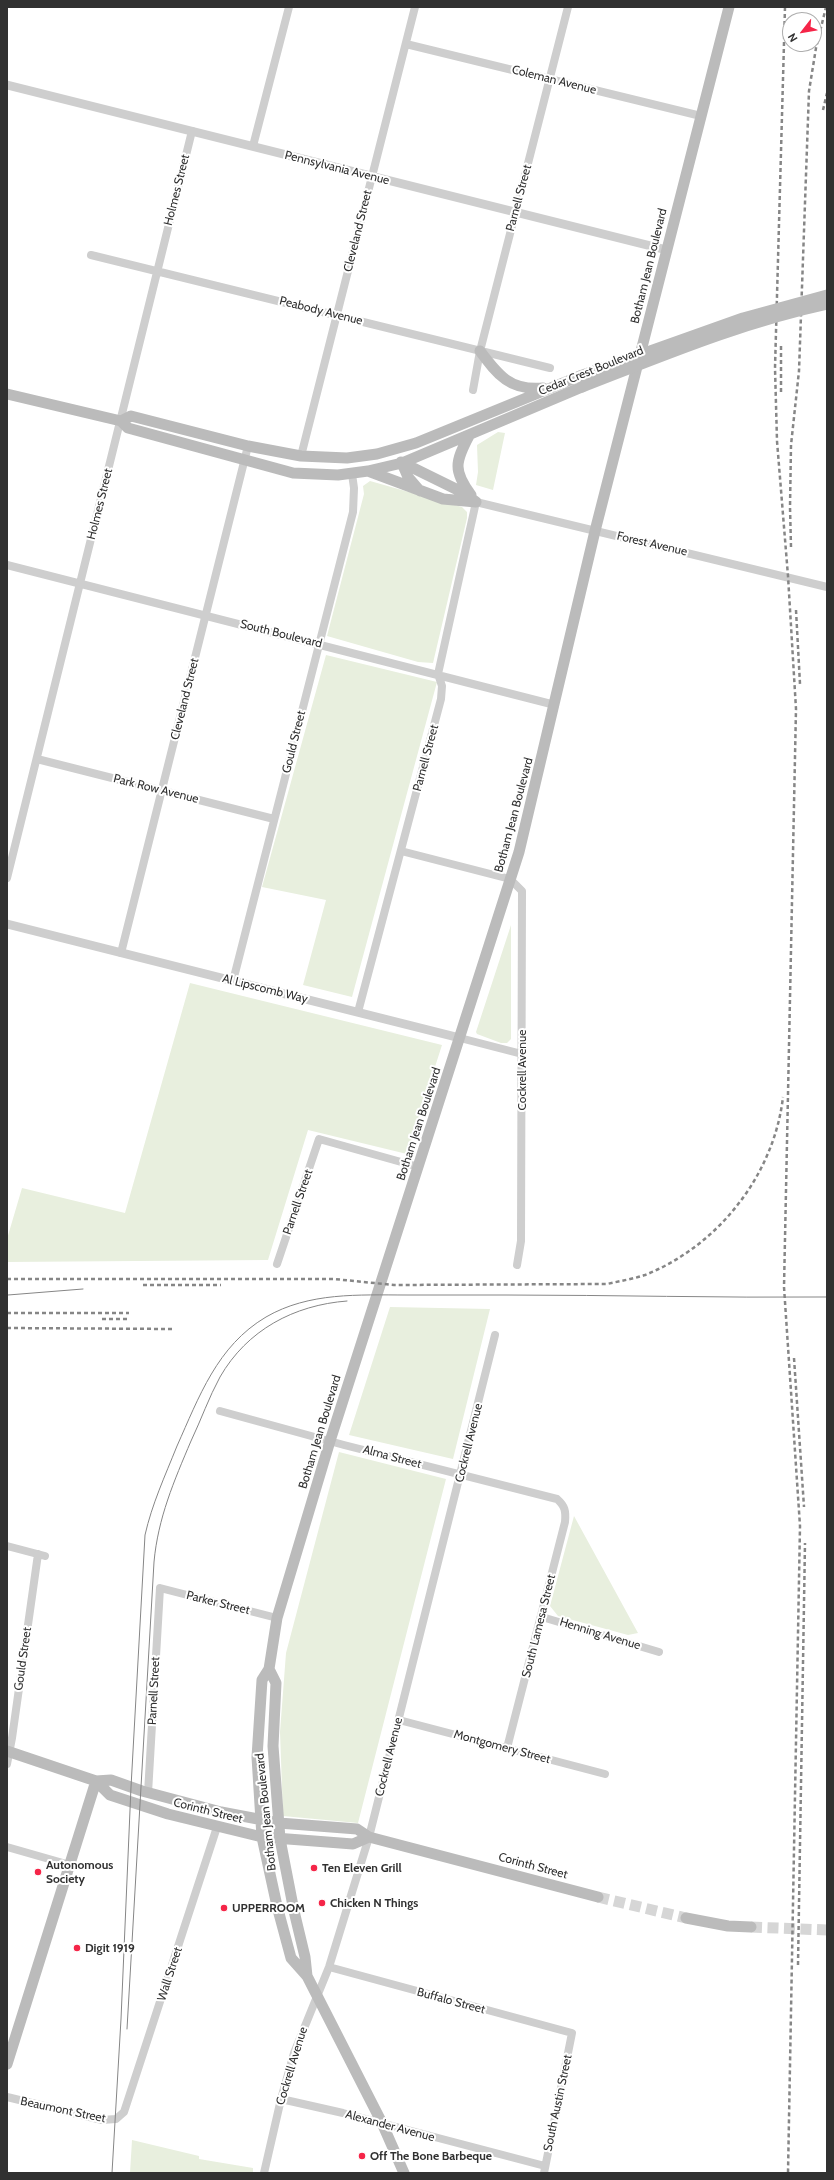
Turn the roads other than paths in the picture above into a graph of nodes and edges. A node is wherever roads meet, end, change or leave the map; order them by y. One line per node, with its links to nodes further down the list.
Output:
1 (289, 7): 10 (street)
2 (415, 7): 5 (street, Cleveland Street)
3 (568, 7): 6 (street, Parnell Street)
4 (729, 7): 8 (main road, Botham Jean Boulevard)
5 (406, 44): 6 (street, Coleman Avenue); 11 (street, Cleveland Street)
6 (550, 80): 8 (street, Coleman Avenue); 12 (street, Parnell Street)
7 (7, 85): 9 (street, Pennsylvania Avenue)
8 (701, 116): 13 (main road, Botham Jean Boulevard)
9 (192, 131): 10 (street, Pennsylvania Avenue); 15 (street, Holmes Street)
10 (253, 146): 11 (street, Pennsylvania Avenue)
11 (372, 177): 12 (street, Pennsylvania Avenue); 18 (street, Cleveland Street)
12 (515, 212): 13 (street, Pennsylvania Avenue); 19 (street, Parnell Street)
13 (667, 250): 36 (main road, Botham Jean Boulevard)
14 (91, 255): 15 (street, Peabody Avenue)
15 (157, 271): 18 (street, Peabody Avenue); 24 (street, Holmes Street)
16 (827, 295): 21 (main road, Cedar Crest Boulevard, bridge)
17 (827, 304): 25 (main road, Cedar Crest Boulevard, bridge)
18 (336, 315): 19 (street, Peabody Avenue); 29 (street, Cleveland Street)
19 (480, 351): 20 (street, Peabody Avenue); 21 (main road); 22 (street, Parnell Street)
20 (550, 368)
21 (553, 387): 26 (main road, Cedar Crest Boulevard)
22 (473, 390)
23 (7, 394): 24 (main road)
24 (121, 421): 27 (main road, Cedar Crest Boulevard); 30 (main road, Cedar Crest Boulevard); 38 (street, Holmes Street)
25 (469, 436): 31 (main road, Cedar Crest Boulevard); 35 (main road)
26 (416, 443): 28 (main road, Cedar Crest Boulevard); 31 (main road)
27 (248, 446): 29 (main road, Cedar Crest Boulevard); 30 (street, Cleveland Street)
28 (385, 452): 29 (main road, Cedar Crest Boulevard); 31 (main road)
29 (301, 456)
30 (244, 460): 33 (main road, Cedar Crest Boulevard); 40 (street, Cleveland Street)
31 (402, 463): 32 (main road, Cedar Crest Boulevard); 34 (main road); 35 (main road)
32 (368, 471): 33 (main road, Cedar Crest Boulevard); 34 (main road)
33 (352, 474): 41 (street, Gould Street)
34 (421, 492): 35 (main road)
35 (476, 502): 36 (street, Forest Avenue); 42 (street, Parnell Street)
36 (595, 531): 39 (street, Forest Avenue); 43 (main road, Botham Jean Boulevard)
37 (7, 565): 38 (street, South Boulevard)
38 (80, 583): 40 (street, South Boulevard); 44 (street, Holmes Street)
39 (827, 587)
40 (206, 616): 41 (street, South Boulevard); 45 (street, Cleveland Street)
41 (318, 643): 42 (street, South Boulevard); 46 (street, Gould Street)
42 (438, 674): 43 (street, South Boulevard); 47 (street, Parnell Street)
43 (554, 705): 49 (main road, Botham Jean Boulevard)
44 (37, 759): 45 (street, Park Row Avenue); 48 (street, Holmes Street)
45 (163, 790): 46 (street, Park Row Avenue); 51 (street, Cleveland Street)
46 (274, 819): 52 (street, Gould Street)
47 (401, 851): 49 (street); 53 (street, Parnell Street)
48 (7, 878)
49 (510, 879): 54 (main road, Botham Jean Boulevard); 55 (street, Cockrell Avenue)
50 (7, 924): 51 (street, Al Lipscomb Way)
51 (121, 953): 52 (street, Al Lipscomb Way)
52 (233, 981): 53 (street, Al Lipscomb Way)
53 (358, 1012): 54 (street, Al Lipscomb Way)
54 (460, 1038): 55 (street, Al Lipscomb Way); 56 (main road, Botham Jean Boulevard)
55 (522, 1054): 58 (street, Cockrell Avenue)
56 (418, 1167): 57 (street, Parnell Street); 61 (main road, Botham Jean Boulevard)
57 (277, 1264)
58 (517, 1265)
59 (495, 1335): 62 (street, Cockrell Avenue)
60 (220, 1411): 61 (street, Alma Street)
61 (330, 1441): 62 (street, Alma Street); 67 (main road, Botham Jean Boulevard)
62 (461, 1475): 63 (street, Alma Street); 70 (street, Cockrell Avenue)
63 (562, 1503): 66 (street, South Lamesa Street)
64 (7, 1546): 72 (street, Gould Street)
65 (160, 1588): 67 (street, Parker Street); 76 (street, Parnell Street)
66 (542, 1617): 68 (street, Henning Avenue); 71 (street, South Lamesa Street)
67 (277, 1618): 69 (main road, Botham Jean Boulevard)
68 (659, 1652)
69 (269, 1669): 77 (main road, Botham Jean Boulevard); 78 (main road, Botham Jean Boulevard)
70 (399, 1720): 71 (street, Montgomery Street); 81 (street, Cockrell Avenue)
71 (507, 1748): 74 (street, Montgomery Street)
72 (9, 1752): 73 (street, Gould Street); 75 (main road, Corinth Street)
73 (7, 1764)
74 (605, 1774)
75 (96, 1781): 76 (main road, Corinth Street); 79 (main road, Corinth Street); 84 (main road)
76 (148, 1793): 77 (main road, Corinth Street)
77 (261, 1820): 78 (main road, Corinth Street); 80 (main road, Botham Jean Boulevard)
78 (279, 1823): 81 (main road, Corinth Street); 82 (main road, Botham Jean Boulevard)
79 (217, 1827): 80 (main road, Corinth Street); 95 (street, Wall Street)
80 (262, 1837): 82 (main road, Corinth Street); 89 (main road, Botham Jean Boulevard)
81 (370, 1837): 82 (main road, Corinth Street); 85 (main road, Corinth Street); 88 (street, Cockrell Avenue)
82 (280, 1839): 89 (main road, Botham Jean Boulevard)
83 (7, 1847): 84 (street)
84 (70, 1865): 92 (main road)
85 (598, 1897)
86 (686, 1918): 87 (main road)
87 (751, 1927)
88 (329, 1967): 90 (street, Cockrell Avenue); 91 (street, Buffalo Street)
89 (307, 1976): 90 (main road, Botham Jean Boulevard)
90 (317, 1997): 94 (street, Cockrell Avenue); 96 (main road, Botham Jean Boulevard)
91 (572, 2033): 97 (street, South Austin Street)
92 (7, 2064)
93 (7, 2097): 95 (street, Beaumont Street)
94 (281, 2099): 96 (street, Alexander Avenue); 98 (street, Cockrell Avenue)
95 (118, 2117)
96 (382, 2123): 97 (street, Alexander Avenue); 99 (main road, Botham Jean Boulevard)
97 (544, 2170)
98 (264, 2173)
99 (404, 2173)

